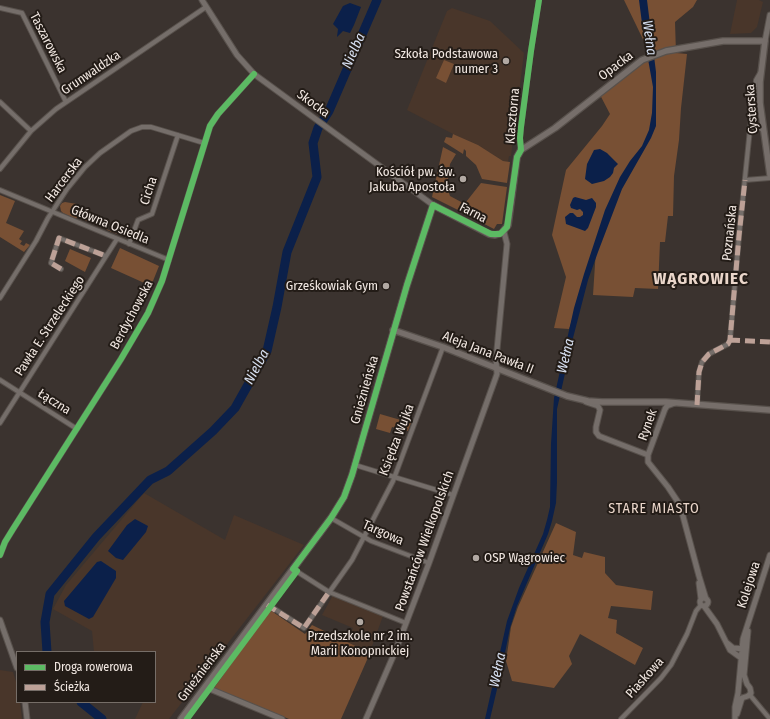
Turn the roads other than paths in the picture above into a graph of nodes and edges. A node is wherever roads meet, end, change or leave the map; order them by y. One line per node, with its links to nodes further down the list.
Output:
1 (202, 0): 3 (street, Skocka)
2 (539, 0): 16 (street, Klasztorna)
3 (206, 7): 8 (street, Skocka); 10 (street, Grunwaldzka)
4 (0, 8): 10 (street, Taszarowska)
5 (770, 15): 6 (street)
6 (765, 41): 7 (main road, Cysterska); 16 (main road, Opacka)
7 (761, 70): 11 (street, Poznańska); 12 (main road, Cysterska)
8 (254, 74): 15 (street, Berdychowska); 21 (street, Skocka)
9 (0, 102): 13 (street)
10 (66, 102): 13 (street, Grunwaldzka)
11 (750, 129): 12 (street); 19 (street, Poznańska)
12 (764, 130): 18 (main road, Cysterska)
13 (31, 131): 17 (street, Grunwaldzka)
14 (178, 135): 15 (street, Harcerska); 22 (street, Harcerska); 25 (street, Cicha)
15 (204, 143): 27 (street, Berdychowska)
16 (521, 150): 23 (main road, Klasztorna)
17 (0, 169)
18 (770, 177): 19 (street)
19 (745, 180): 37 (street, Poznańska)
20 (0, 190): 22 (street, Główna Osiedla)
21 (433, 205): 23 (main road, Farna); 30 (main road, Gnieźnieńska)
22 (52, 212): 24 (street, Główna Osiedla); 29 (street, Harcerska)
23 (504, 232): 32 (street, Klasztorna)
24 (117, 239): 25 (street, Główna Osiedla); 26 (street, Pawła E. Strzeleckiego)
25 (130, 244): 27 (street, Główna Osiedla)
26 (106, 256): 28 (street); 34 (street, Pawła E. Strzeleckiego)
27 (168, 260): 40 (street, Berdychowska)
28 (61, 269)
29 (0, 298)
30 (394, 330): 31 (main road, Aleja Jana Pawła II); 42 (main road, Gnieźnieńska)
31 (443, 347): 32 (main road, Aleja Jana Pawła II); 43 (street, Księdza Wujka)
32 (496, 368): 35 (main road, Aleja Jana Pawła II); 44 (street, Powstańców Wielkopolskich)
33 (0, 380): 34 (street, Łączna)
34 (19, 392): 39 (street, Pawła E. Strzeleckiego); 40 (street, Łączna)
35 (574, 398): 36 (main road, Rynek); 41 (street, Rynek)
36 (676, 403): 37 (main road); 41 (street, Rynek)
37 (697, 405): 38 (main road)
38 (770, 410)
39 (0, 423)
40 (77, 429): 47 (street, Berdychowska)
41 (648, 455): 52 (street)
42 (355, 465): 43 (street); 45 (main road, Gnieźnieńska)
43 (394, 477): 44 (street); 46 (street, Księdza Wujka)
44 (453, 495): 49 (street, Powstańców Wielkopolskich)
45 (331, 518): 46 (street, Targowa); 50 (main road, Gnieźnieńska)
46 (364, 538): 49 (street, Targowa); 51 (street, Księdza Wujka)
47 (0, 555)
48 (770, 555): 57 (street, Kolejowa)
49 (429, 563): 55 (street, Powstańców Wielkopolskich)
50 (295, 570): 51 (street); 53 (main road, Gnieźnieńska)
51 (329, 592): 53 (street, Księdza Wujka); 55 (street)
52 (704, 602): 56 (street); 70 (street, Piaskowa)
53 (267, 604): 61 (main road, Gnieźnieńska)
54 (0, 620): 59 (street)
55 (406, 623): 69 (street, Powstańców Wielkopolskich)
56 (726, 642): 57 (street); 58 (street)
57 (744, 649): 58 (street, Kolejowa); 60 (street, Kolejowa)
58 (741, 658): 62 (street, Kolejowa)
59 (16, 665)
60 (747, 684): 62 (street); 63 (street)
61 (205, 687): 67 (main road, Gnieźnieńska); 68 (street)
62 (738, 690): 64 (street); 71 (street, Kolejowa)
63 (750, 695): 64 (street); 72 (street)
64 (742, 698): 71 (street)
65 (25, 703): 66 (street)
66 (27, 719)
67 (181, 719)
68 (282, 719)
69 (366, 719)
70 (621, 719)
71 (735, 719)
72 (770, 719)

